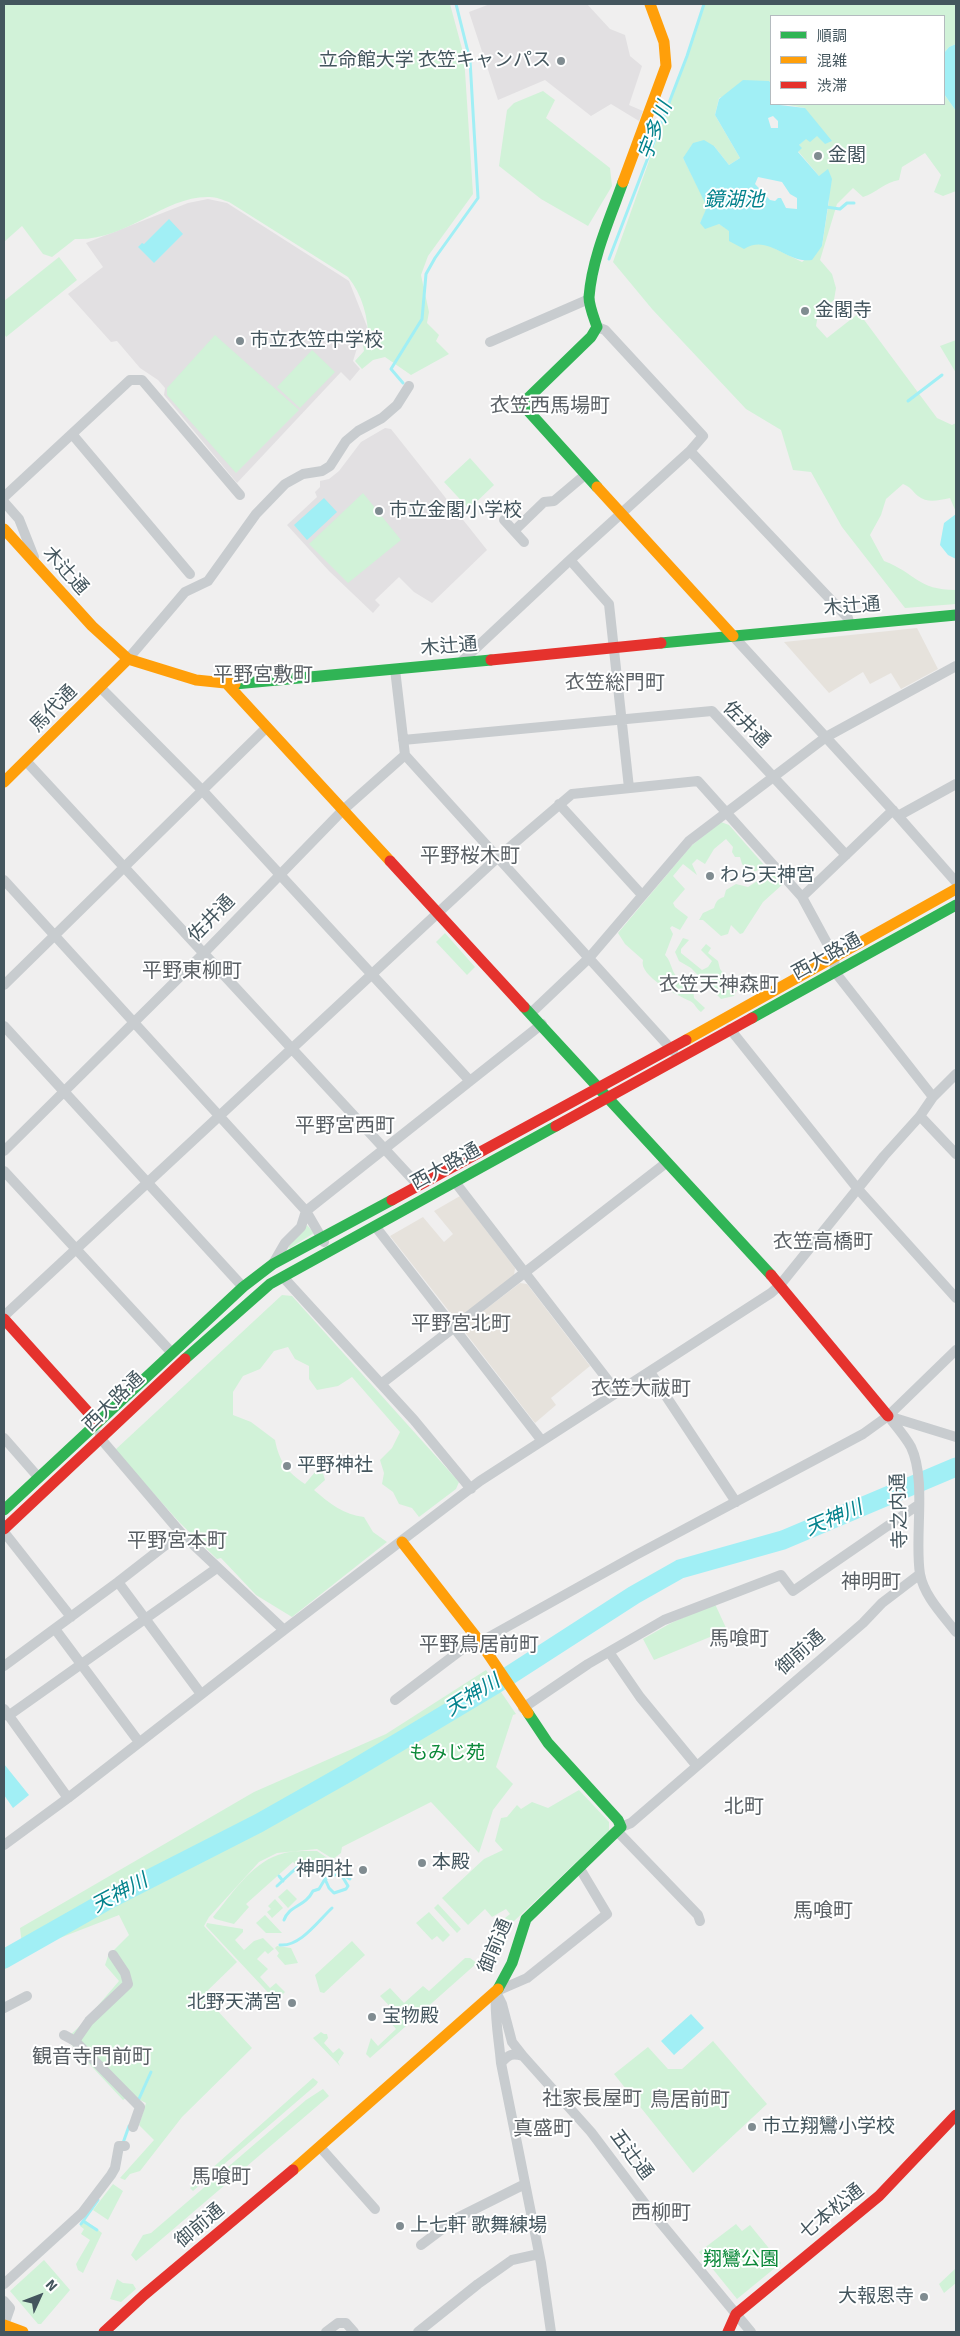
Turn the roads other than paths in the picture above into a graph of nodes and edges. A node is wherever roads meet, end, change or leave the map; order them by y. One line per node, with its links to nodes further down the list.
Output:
1 (650, 4): 3 (street)
2 (660, 4): 3 (street)
3 (656, 20): 4 (street)
4 (589, 299): 5 (street); 6 (street)
5 (596, 327): 9 (street); 10 (street)
6 (490, 342)
7 (409, 386): 26 (street)
8 (72, 434): 11 (street); 12 (street); 21 (street)
9 (690, 451): 14 (street); 23 (street)
10 (586, 474): 14 (street); 17 (street)
11 (240, 495)
12 (4, 497)
13 (4, 502): 20 (street)
14 (621, 513): 19 (street); 24 (street)
15 (504, 520): 17 (street)
16 (4, 529): 20 (street, 木辻通)
17 (514, 531): 18 (street)
18 (524, 542)
19 (570, 560): 25 (street); 27 (street)
20 (40, 570): 26 (street, 木辻通)
21 (190, 574)
22 (956, 615): 23 (street, 木辻通)
23 (850, 625): 24 (street, 木辻通)
24 (733, 636): 25 (street, 木辻通); 34 (street)
25 (614, 649): 27 (street, 木辻通); 32 (street)
26 (128, 659): 30 (street, 木辻通); 31 (street, 馬代通)
27 (460, 663): 29 (street, 木辻通)
28 (956, 666): 34 (street)
29 (395, 669): 30 (street, 木辻通); 35 (street)
30 (228, 685): 33 (street)
31 (100, 687): 37 (street, 馬代通); 42 (street)
32 (622, 719): 35 (street, 佐井通); 38 (street, 佐井通); 41 (street)
33 (266, 728): 42 (street); 44 (street)
34 (826, 737): 38 (street); 46 (street)
35 (403, 740): 36 (street)
36 (405, 756): 44 (street, 佐井通); 48 (street)
37 (26, 761): 39 (street, 馬代通); 49 (street)
38 (772, 777): 45 (street); 47 (street, 佐井通)
39 (4, 782)
40 (956, 784): 46 (street)
41 (629, 788): 43 (street); 45 (street)
42 (202, 790): 49 (street); 50 (street)
43 (559, 804): 48 (street); 54 (street)
44 (343, 810): 50 (street, 佐井通); 57 (street)
45 (724, 813): 54 (street); 55 (street)
46 (896, 813): 47 (street); 52 (street)
47 (846, 855): 55 (street)
48 (497, 858): 57 (street); 61 (street)
49 (125, 866): 58 (street); 59 (street)
50 (279, 874): 59 (street, 佐井通); 63 (street)
51 (4, 880): 58 (street)
52 (956, 882)
53 (956, 889): 60 (street, 西大路通)
54 (642, 895): 61 (street)
55 (802, 897): 60 (street)
56 (956, 905): 62 (street, 西大路通)
57 (439, 914): 63 (street); 65 (street)
58 (54, 935): 64 (street); 66 (street)
59 (204, 953): 66 (street, 佐井通); 71 (street)
60 (834, 956): 62 (street); 70 (street, 西大路通)
61 (589, 958): 65 (street); 70 (street)
62 (835, 972): 69 (street, 西大路通); 77 (street)
63 (371, 975): 71 (street); 74 (street)
64 (4, 985)
65 (531, 1013): 67 (street)
66 (133, 1022): 76 (street, 佐井通); 79 (street)
67 (542, 1024): 74 (street); 75 (street)
68 (4, 1026): 76 (street)
69 (730, 1029): 72 (street, 西大路通); 89 (street)
70 (671, 1048): 72 (street); 75 (street, 西大路通)
71 (291, 1049): 79 (street); 81 (street)
72 (677, 1058): 78 (street, 西大路通)
73 (956, 1074): 77 (street)
74 (470, 1081): 81 (street)
75 (598, 1086): 78 (street); 88 (street, 西大路通)
76 (64, 1091): 82 (street, 佐井通); 86 (street)
77 (933, 1097): 80 (street)
78 (608, 1098): 84 (street); 87 (street, 西大路通)
79 (219, 1116): 86 (street); 90 (street)
80 (920, 1116): 83 (street); 89 (street)
81 (384, 1149): 88 (street); 90 (street)
82 (4, 1151)
83 (956, 1154)
84 (666, 1163): 96 (street); 98 (street)
85 (4, 1171): 93 (street)
86 (148, 1182): 93 (street); 99 (street)
87 (454, 1182): 91 (street, 西大路通); 96 (street)
88 (417, 1184): 92 (street, 西大路通)
89 (858, 1188): 98 (street); 100 (street)
90 (306, 1211): 92 (street); 95 (street)
91 (375, 1226): 94 (street, 西大路通); 102 (street)
92 (321, 1236): 94 (street); 95 (street, 西大路通)
93 (76, 1249): 101 (street); 104 (street)
94 (329, 1251): 97 (street, 西大路通)
95 (273, 1264): 99 (street, 西大路通)
96 (525, 1273): 102 (street); 107 (street)
97 (283, 1277): 106 (street); 112 (street, 西大路通)
98 (780, 1285): 105 (street); 108 (street)
99 (243, 1286): 104 (street, 西大路通)
100 (956, 1298)
101 (4, 1318): 109 (street)
102 (454, 1327): 106 (street); 113 (street)
103 (956, 1350): 108 (street)
104 (172, 1353): 109 (street, 西大路通)
105 (650, 1372): 107 (street); 116 (street)
106 (381, 1384): 115 (street)
107 (617, 1392): 113 (street)
108 (888, 1416): 110 (street); 116 (street); 117 (street, 寺之内通)
109 (97, 1422): 112 (street); 114 (street, 西大路通)
110 (956, 1437)
111 (4, 1438): 114 (street)
112 (101, 1439): 119 (street, 西大路通); 120 (street)
113 (542, 1441): 115 (street)
114 (39, 1478): 118 (street, 西大路通)
115 (471, 1489): 121 (street)
116 (736, 1502): 130 (street)
117 (918, 1505): 123 (street, 寺之内通); 131 (street)
118 (4, 1510)
119 (4, 1530): 125 (street)
120 (181, 1533): 122 (street); 124 (street)
121 (402, 1542): 128 (street); 130 (street)
122 (217, 1568): 126 (street); 128 (street)
123 (920, 1574): 129 (street, 寺之内通); 139 (street, 御前通)
124 (118, 1582): 125 (street); 126 (street)
125 (71, 1617): 127 (street)
126 (146, 1618): 132 (street); 134 (street)
127 (55, 1629): 132 (street); 133 (street)
128 (284, 1630): 134 (street)
129 (956, 1632)
130 (479, 1640): 135 (street); 136 (street)
131 (609, 1652): 136 (street); 139 (street)
132 (81, 1663): 137 (street); 138 (street)
133 (4, 1666)
134 (201, 1694): 138 (street)
135 (395, 1700)
136 (523, 1708): 141 (street)
137 (6, 1712): 140 (street)
138 (139, 1742): 140 (street)
139 (696, 1765): 141 (street, 御前通)
140 (68, 1798): 142 (street)
141 (620, 1829): 143 (street, 御前通); 144 (street)
142 (4, 1845)
143 (579, 1867): 146 (street, 御前通); 146 (street)
144 (700, 1921)
145 (113, 1955): 150 (street)
146 (496, 1992): 151 (street, 五辻通); 152 (street); 156 (street, 御前通)
147 (28, 1996): 148 (street)
148 (4, 2008)
149 (64, 2035): 150 (street)
150 (75, 2041): 154 (street)
151 (523, 2056): 152 (street); 163 (street, 五辻通)
152 (501, 2063): 157 (street)
153 (956, 2114): 163 (street, 七本松通)
154 (133, 2127)
155 (124, 2146): 161 (street)
156 (320, 2147): 158 (street); 166 (street, 御前通)
157 (525, 2184): 159 (street); 160 (street)
158 (375, 2209)
159 (421, 2245)
160 (539, 2254): 169 (street); 170 (street)
161 (4, 2284)
162 (4, 2302): 164 (street)
163 (736, 2314): 171 (street, 七本松通); 172 (street, 五辻通)
164 (4, 2325): 165 (street)
165 (23, 2332)
166 (104, 2332)
167 (326, 2332): 168 (street)
168 (354, 2332)
169 (418, 2332)
170 (551, 2332)
171 (728, 2332)
172 (751, 2332)

